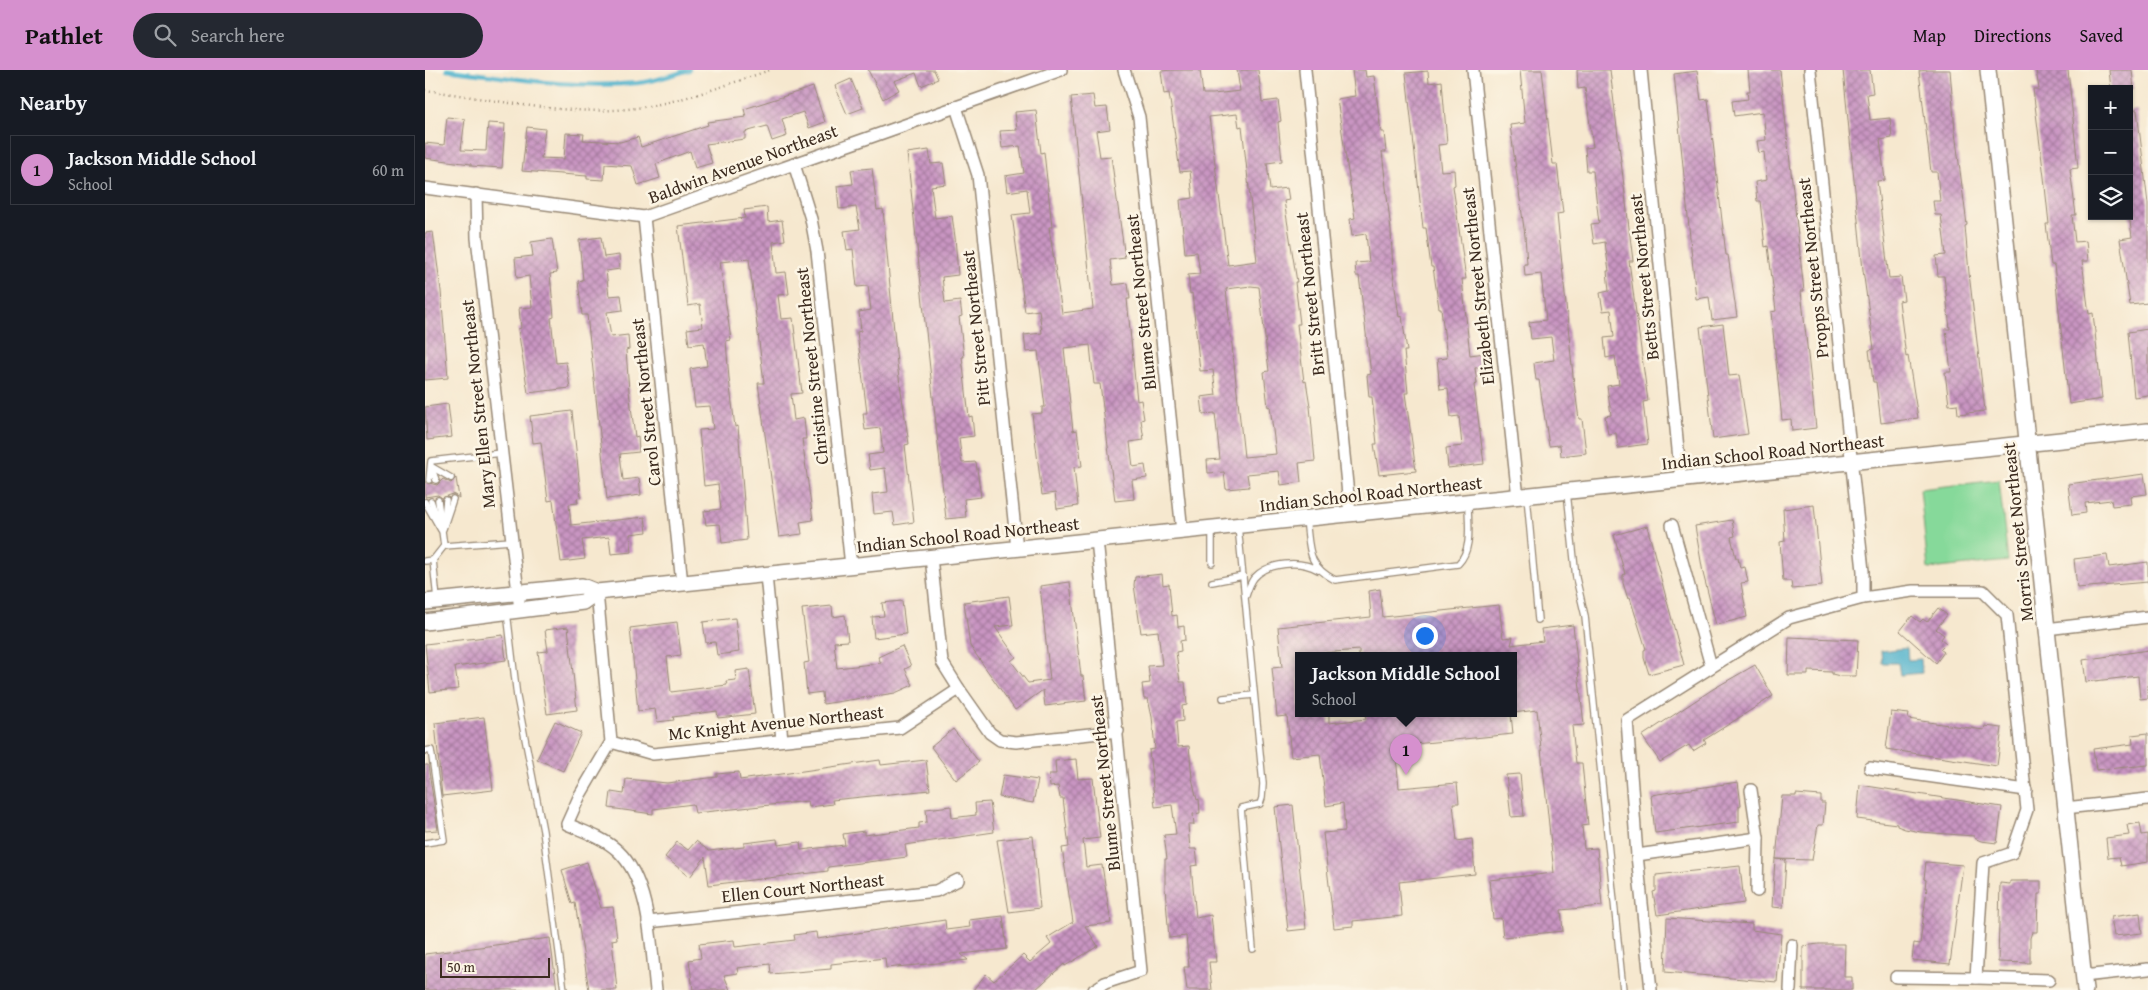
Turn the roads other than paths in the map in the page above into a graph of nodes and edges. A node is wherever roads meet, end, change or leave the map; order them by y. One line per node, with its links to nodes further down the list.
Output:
1 (1061, 70): 8 (street, Baldwin Avenue Northeast)
2 (1124, 70): 36 (street, Blume Street Northeast)
3 (1305, 70): 30 (street, Britt Street Northeast)
4 (1473, 70): 23 (street, Elizabeth Street Northeast)
5 (1641, 70): 21 (street, Betts Street Northeast)
6 (1810, 70): 16 (street, Propps Street Northeast)
7 (1988, 70): 14 (street, Morris Street Northeast)
8 (956, 107): 9 (street, Baldwin Avenue Northeast); 40 (street, Pitt Street Northeast)
9 (795, 164): 12 (street, Baldwin Avenue Northeast); 45 (street, Christine Street Northeast)
10 (425, 188): 11 (street, Baldwin Avenue Northeast)
11 (476, 194): 12 (street, Baldwin Avenue Northeast); 15 (street, Mary Ellen Street Northeast)
12 (644, 217): 50 (street, Carol Street Northeast)
13 (2148, 431): 14 (street, Indian School Road Northeast)
14 (2027, 445): 16 (street, Indian School Road Northeast); 60 (street, Morris Street Northeast)
15 (501, 453): 17 (lane); 38 (street, Mary Ellen Street Northeast)
16 (1850, 463): 21 (street, Indian School Road Northeast); 54 (street, Propps Street Northeast)
17 (432, 467): 18 (lane); 18 (lane); 19 (lane); 20 (lane)
18 (429, 478)
19 (451, 478)
20 (443, 479)
21 (1681, 480): 22 (street, Indian School Road Northeast)
22 (1567, 492): 23 (street, Indian School Road Northeast); 90 (lane)
23 (1522, 497): 28 (street, Indian School Road Northeast); 58 (lane)
24 (453, 499): 35 (lane)
25 (439, 500): 35 (lane)
26 (446, 500): 35 (lane)
27 (428, 502): 35 (lane)
28 (1468, 502): 30 (street, Indian School Road Northeast); 46 (lane)
29 (425, 510): 35 (lane)
30 (1350, 514): 31 (street, Indian School Road Northeast)
31 (1306, 519): 33 (street, Indian School Road Northeast); 46 (lane)
32 (1672, 525): 61 (street)
33 (1238, 526): 34 (street, Indian School Road Northeast); 48 (lane)
34 (1212, 529): 36 (street, Indian School Road Northeast); 44 (lane)
35 (442, 531): 39 (lane)
36 (1182, 532): 37 (street, Indian School Road Northeast)
37 (1097, 540): 40 (street, Indian School Road Northeast); 65 (street, Blume Street Northeast)
38 (511, 541): 39 (lane); 51 (street, Mary Ellen Street Northeast)
39 (444, 546): 42 (lane)
40 (1017, 549): 41 (street, Indian School Road Northeast)
41 (931, 557): 45 (street, Indian School Road Northeast); 62 (street)
42 (433, 560): 43 (lane); 55 (lane)
43 (425, 561)
44 (1212, 564)
45 (851, 566): 47 (street, Indian School Road Northeast)
46 (1321, 573): 53 (lane)
47 (766, 575): 50 (street, Indian School Road Northeast); 66 (street)
48 (1243, 576): 49 (lane); 53 (lane)
49 (1212, 582)
50 (682, 584): 52 (street, Indian School Road Northeast)
51 (517, 592): 52 (street, Indian School Road Northeast); 55 (street, Indian School Road Northeast); 56 (street, Mary Ellen Street Northeast)
52 (597, 592): 56 (street, Indian School Road Northeast); 67 (street)
53 (1245, 598): 63 (lane)
54 (1863, 598): 61 (street); 71 (street)
55 (431, 601)
56 (513, 611): 59 (street, Indian School Road Northeast); 87 (lane)
57 (2148, 618): 60 (street)
58 (1538, 620)
59 (425, 622)
60 (2047, 628): 73 (street, Morris Street Northeast)
61 (1711, 666): 76 (street)
62 (959, 689): 65 (street); 66 (street, Mc Knight Avenue Northeast)
63 (1254, 694): 64 (lane); 81 (lane)
64 (1223, 698)
65 (1118, 731): 89 (street, Blume Street Northeast)
66 (782, 740): 67 (street, Mc Knight Avenue Northeast)
67 (611, 742): 79 (street)
68 (425, 751): 75 (lane)
69 (1871, 768): 71 (street)
70 (1751, 790): 74 (street)
71 (2026, 790): 84 (street)
72 (2148, 800): 73 (street)
73 (2065, 808): 86 (street, Morris Street Northeast)
74 (1758, 838): 76 (street); 78 (street)
75 (425, 843)
76 (1637, 855): 91 (street)
77 (958, 880): 79 (street, Ellen Court Northeast)
78 (1757, 891)
79 (648, 922): 88 (street)
80 (1792, 944): 92 (street)
81 (1253, 949)
82 (2148, 969): 86 (street)
83 (1896, 977): 84 (street)
84 (1976, 978): 85 (street)
85 (2049, 980)
86 (2084, 983)
87 (564, 990)
88 (656, 990)
89 (1094, 990)
90 (1623, 990)
91 (1651, 990)
92 (1790, 990)

